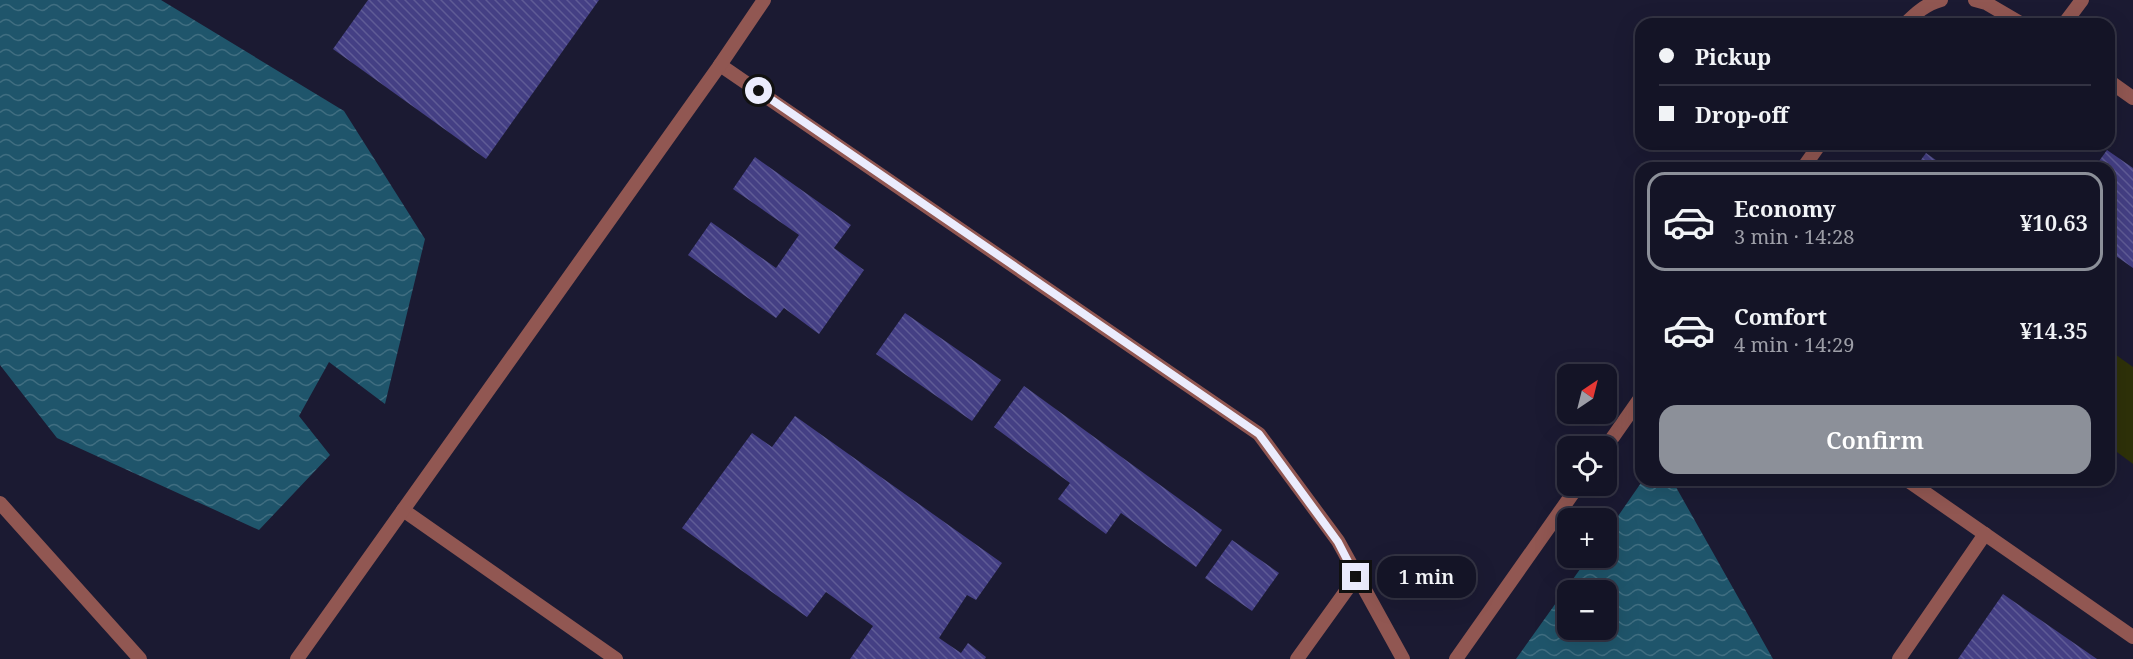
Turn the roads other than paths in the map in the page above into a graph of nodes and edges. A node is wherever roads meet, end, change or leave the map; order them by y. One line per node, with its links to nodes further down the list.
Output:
1 (764, 0): 8 (lane)
2 (1941, 0): 5 (lane)
3 (1975, 0): 6 (lane)
4 (2082, 0): 7 (lane)
5 (1911, 18)
6 (2012, 18)
7 (2068, 18)
8 (720, 65): 16 (lane); 18 (lane)
9 (2115, 85): 10 (lane)
10 (2133, 98)
11 (1635, 406): 12 (lane)
12 (1614, 436)
13 (1916, 486): 17 (lane)
14 (1571, 496): 25 (lane)
15 (0, 503): 20 (lane)
16 (403, 510): 21 (lane); 22 (lane)
17 (1985, 534): 19 (lane); 26 (lane)
18 (1356, 577): 23 (lane); 24 (lane)
19 (2133, 637)
20 (140, 659)
21 (297, 659)
22 (615, 659)
23 (1297, 659)
24 (1404, 659)
25 (1456, 659)
26 (1899, 659)

